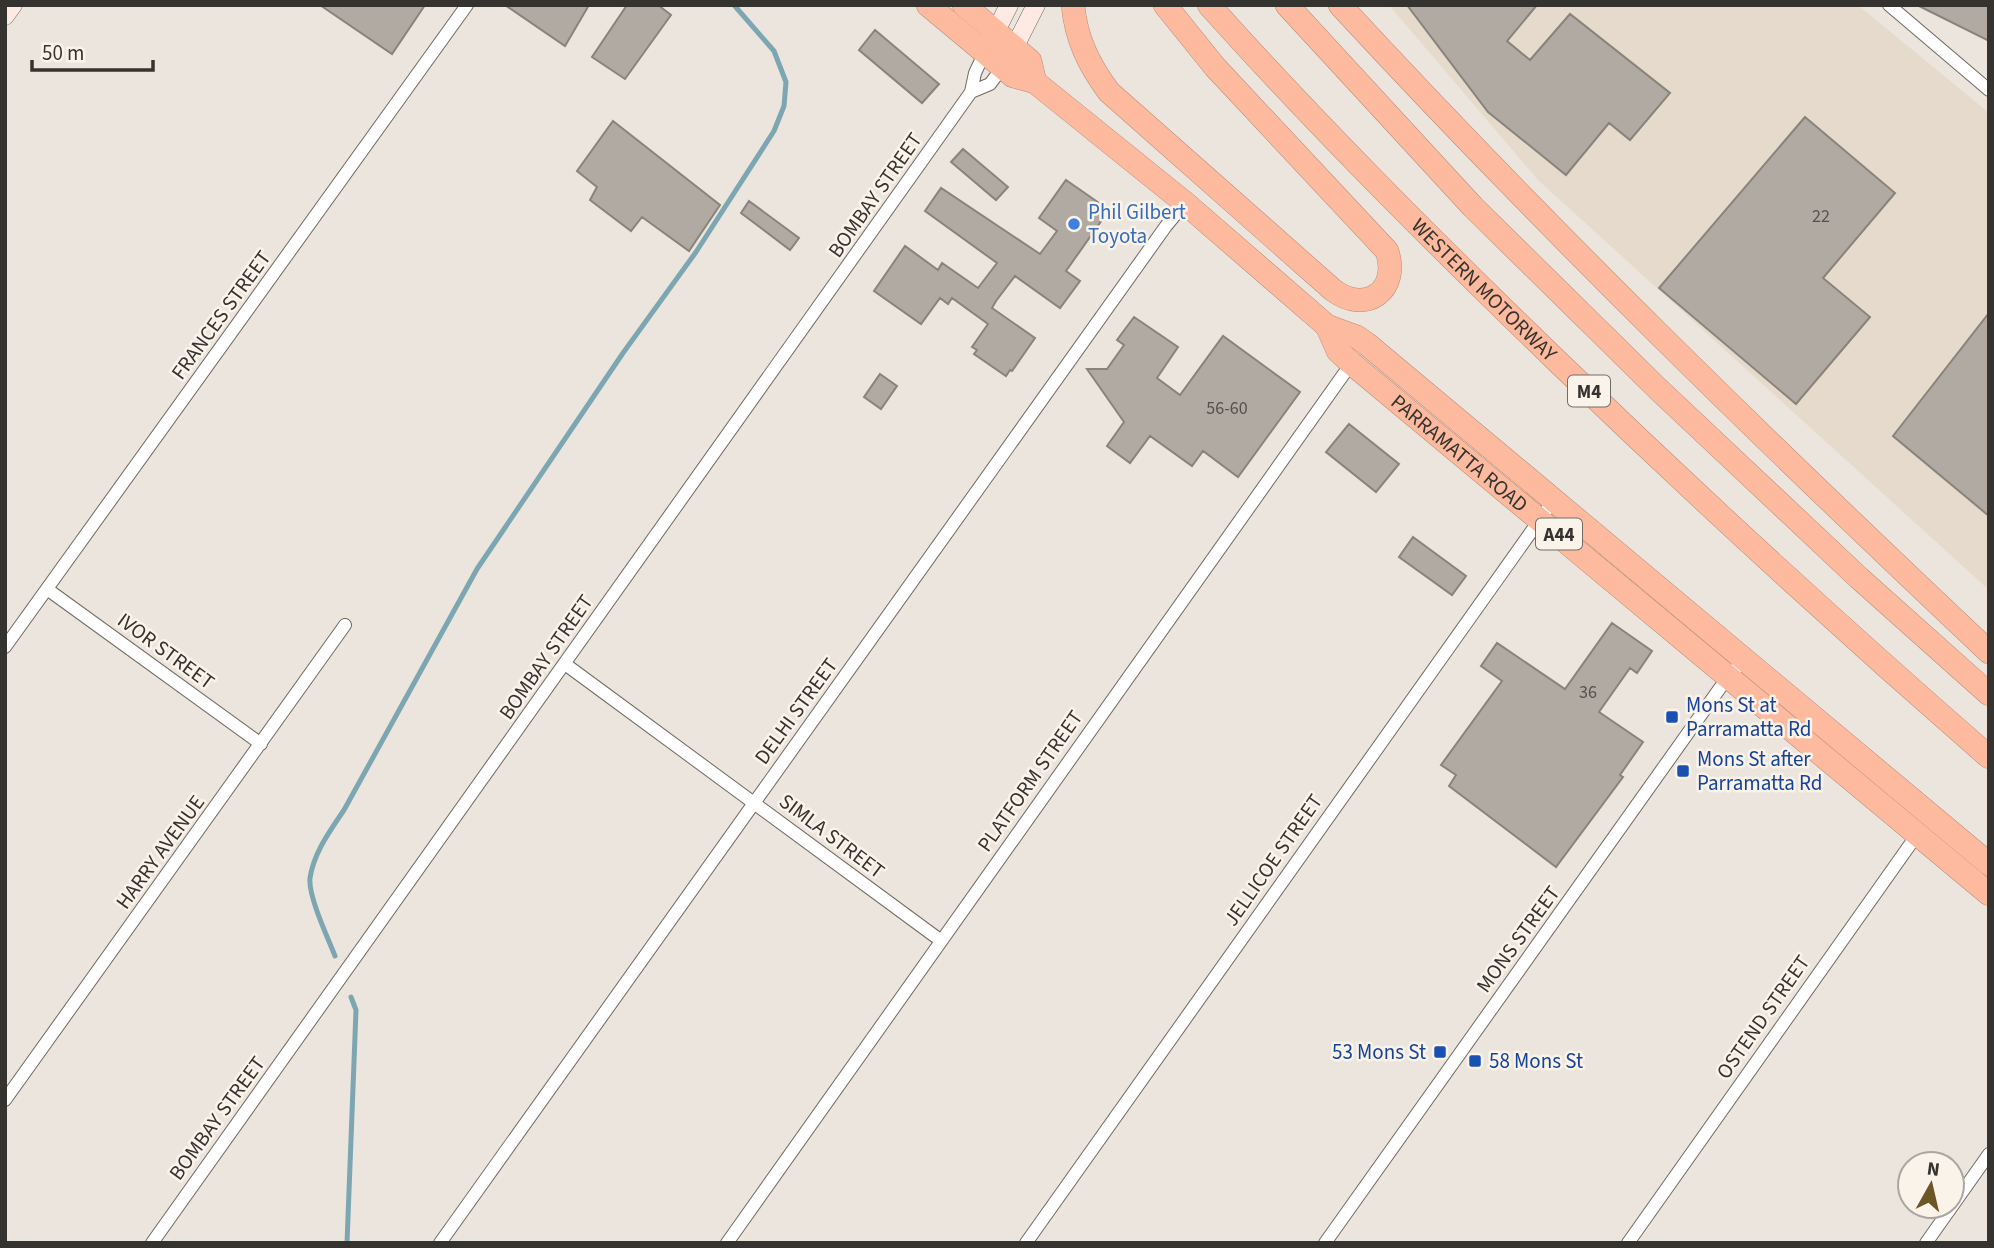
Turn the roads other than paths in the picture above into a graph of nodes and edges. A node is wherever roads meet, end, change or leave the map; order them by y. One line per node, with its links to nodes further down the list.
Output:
1 (13, 5): 13 (main road)
2 (467, 5): 25 (street, FRANCES STREET)
3 (928, 5): 16 (highway, PARRAMATTA ROAD / A44)
4 (964, 5): 14 (highway, PARRAMATTA ROAD / A44)
5 (1009, 5): 14 (main road)
6 (1036, 5): 15 (main road)
7 (1073, 5): 8 (highway)
8 (1165, 5)
9 (1209, 5): 33 (highway, WESTERN MOTORWAY / M4)
10 (1287, 5): 31 (highway, M4)
11 (1340, 5): 28 (highway)
12 (1889, 5): 18 (street)
13 (5, 16)
14 (995, 33): 15 (highway, PARRAMATTA ROAD / A44); 16 (main road)
15 (1015, 48): 16 (main road); 17 (highway, PARRAMATTA ROAD / A44)
16 (993, 61): 17 (highway, PARRAMATTA ROAD / A44); 19 (street, BOMBAY STREET); 19 (street, BOMBAY STREET)
17 (1035, 82): 20 (highway, PARRAMATTA ROAD / A44)
18 (1989, 90)
19 (971, 92): 29 (street, BOMBAY STREET)
20 (1185, 203): 21 (highway, PARRAMATTA ROAD / A44); 34 (street, DELHI STREET)
21 (1326, 326): 22 (highway, PARRAMATTA ROAD / A44); 23 (highway, PARRAMATTA ROAD / A44)
22 (1367, 344): 23 (street, PLATFORM STREET); 24 (highway, PARRAMATTA ROAD / A44)
23 (1351, 363): 24 (highway, PARRAMATTA ROAD / A44); 39 (street, PLATFORM STREET)
24 (1547, 509): 30 (highway, PARRAMATTA ROAD / A44); 45 (street, JELLICOE STREET)
25 (47, 590): 27 (street, FRANCES STREET); 32 (street, IVOR STREET)
26 (345, 625): 32 (street, HARRY AVENUE)
27 (5, 647)
28 (1989, 652)
29 (565, 664): 34 (street, SIMLA STREET); 42 (street, BOMBAY STREET)
30 (1737, 668): 35 (highway, PARRAMATTA ROAD / A44); 36 (highway, PARRAMATTA ROAD / A44); 46 (street, MONS STREET)
31 (1989, 694)
32 (261, 744): 40 (street, HARRY AVENUE)
33 (1989, 757)
34 (754, 802): 39 (street, SIMLA STREET); 43 (street, DELHI STREET)
35 (1933, 817): 36 (street, OSTEND STREET); 37 (highway, PARRAMATTA ROAD / A44)
36 (1917, 834): 38 (highway, PARRAMATTA ROAD / A44); 47 (street, OSTEND STREET)
37 (1989, 864)
38 (1989, 894)
39 (940, 940): 44 (street, PLATFORM STREET)
40 (5, 1100)
41 (1989, 1154): 48 (street)
42 (152, 1243)
43 (440, 1243)
44 (727, 1243)
45 (1026, 1243)
46 (1325, 1243)
47 (1628, 1243)
48 (1926, 1243)

